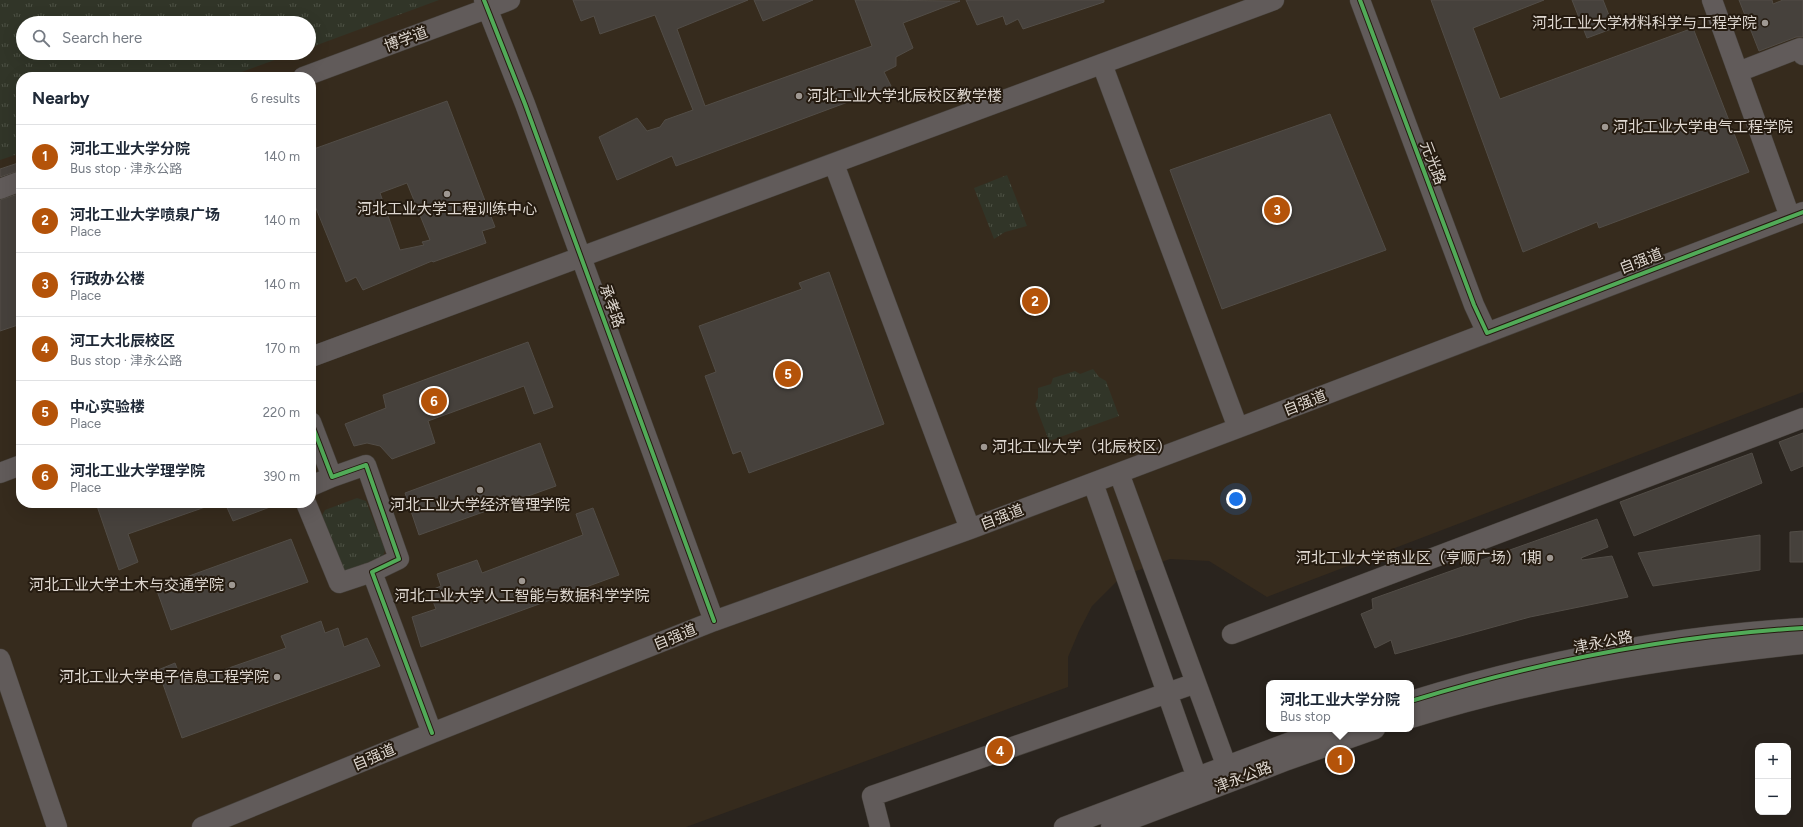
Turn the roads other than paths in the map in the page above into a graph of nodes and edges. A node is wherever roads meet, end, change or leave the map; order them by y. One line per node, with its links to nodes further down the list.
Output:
1 (510, 0): 5 (street, 博学道)
2 (1274, 0): 7 (street)
3 (1360, 0): 15 (street, 元光路)
4 (1712, 0): 9 (street)
5 (486, 4): 8 (street, 博学道); 14 (street, 承孝路)
6 (1803, 55): 9 (street)
7 (1102, 64): 10 (street); 18 (street)
8 (316, 72)
9 (1738, 72): 13 (street)
10 (834, 164): 14 (street); 27 (street)
11 (16, 183): 12 (street)
12 (0, 189)
13 (1796, 215): 15 (street, 自强道)
14 (581, 256): 16 (street); 29 (street, 承孝路)
15 (1487, 333): 18 (street, 自强道)
16 (316, 353)
17 (1803, 418): 31 (street)
18 (1238, 428): 22 (street, 自强道)
19 (316, 435): 23 (street)
20 (16, 467): 21 (street)
21 (0, 473)
22 (1120, 473): 24 (street, 自强道); 34 (street)
23 (332, 477): 25 (street); 28 (street)
24 (1093, 483): 27 (street, 自强道); 35 (street)
25 (316, 484)
26 (308, 508): 28 (street)
27 (970, 529): 29 (street, 自强道)
28 (372, 572): 40 (street)
29 (714, 621): 40 (street, 自强道)
30 (1803, 628): 36 (street, 津永公路)
31 (1232, 634)
32 (1803, 644): 37 (street, 津永公路)
33 (0, 659): 43 (street)
34 (1196, 683): 35 (street); 41 (street)
35 (1167, 693): 42 (street); 45 (street)
36 (1414, 700)
37 (1414, 717)
38 (1319, 732): 41 (street, 津永公路)
39 (1365, 732): 41 (street, 津永公路)
40 (432, 733): 44 (street, 自强道)
41 (1229, 774): 42 (street, 津永公路)
42 (1200, 785): 46 (street, 津永公路); 47 (street, 津永公路)
43 (58, 827)
44 (202, 827)
45 (880, 827)
46 (1064, 827)
47 (1111, 827)

